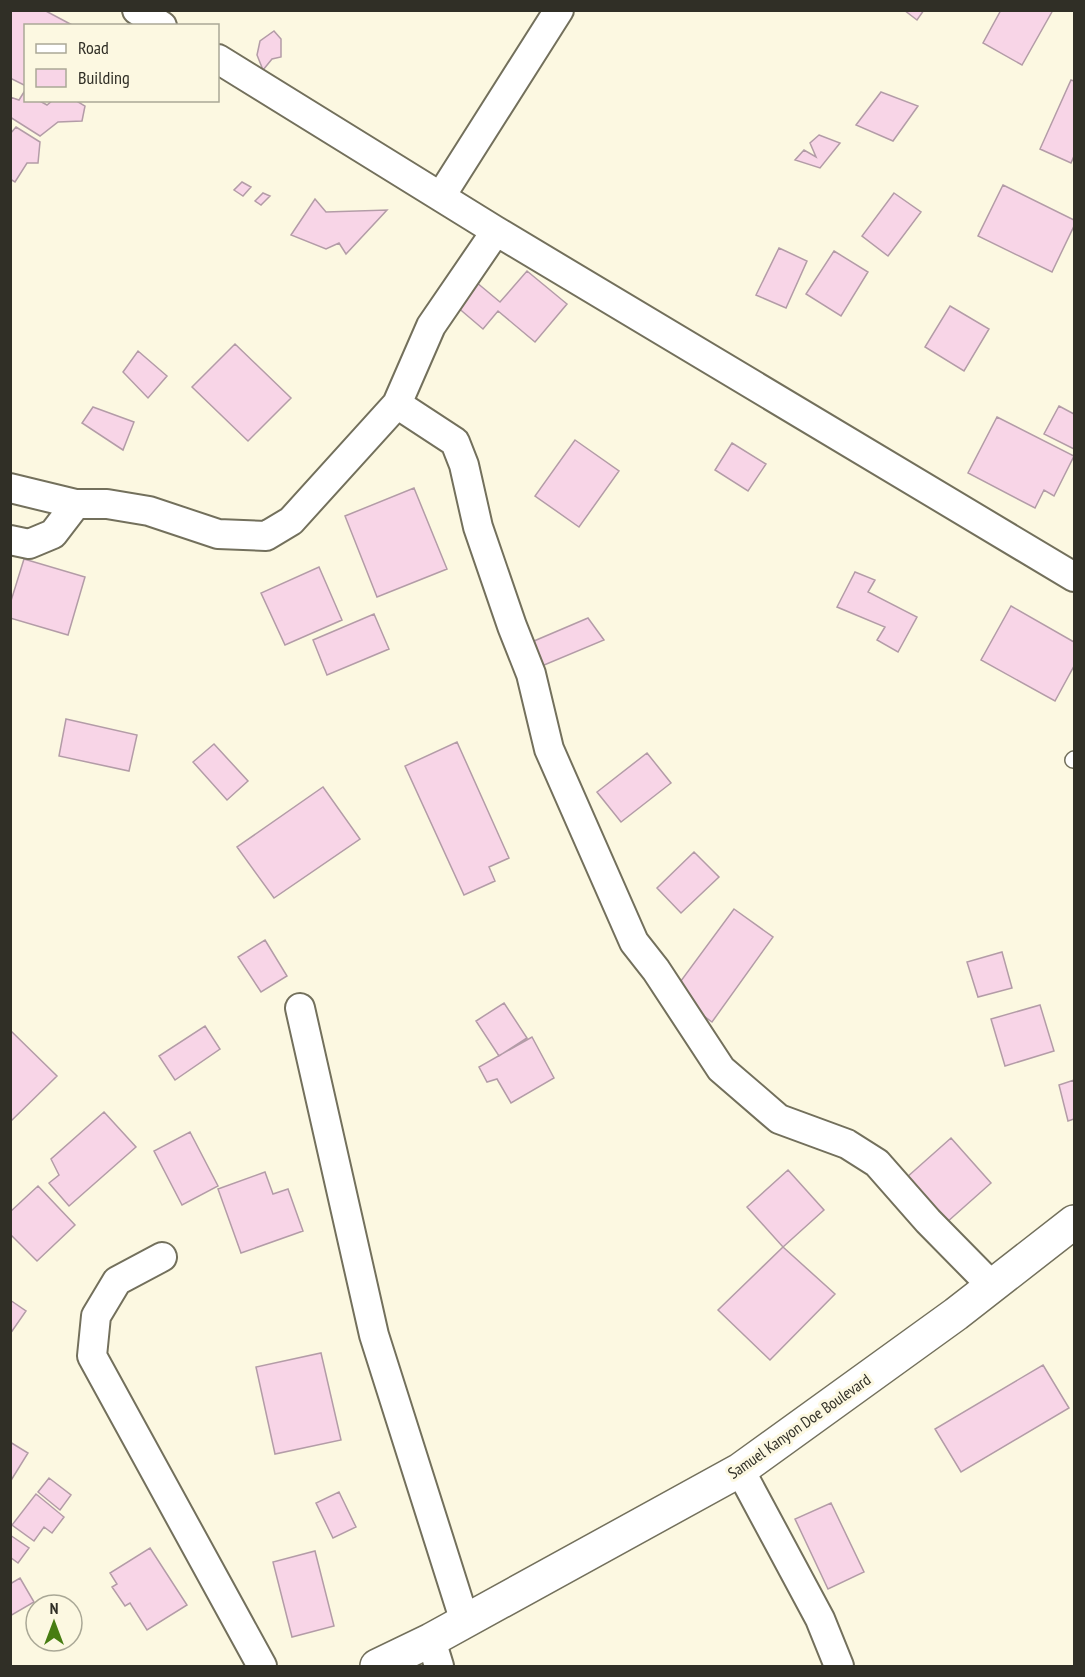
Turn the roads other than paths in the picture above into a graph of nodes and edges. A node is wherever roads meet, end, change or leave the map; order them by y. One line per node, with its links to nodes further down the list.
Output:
1 (137, 10): 3 (street)
2 (559, 10): 5 (street)
3 (159, 24)
4 (219, 60): 5 (street)
5 (441, 196): 6 (street)
6 (496, 231): 7 (street); 11 (street)
7 (397, 404): 9 (street); 15 (street)
8 (10, 488): 9 (street)
9 (76, 504): 10 (street)
10 (10, 540)
11 (1074, 577)
12 (300, 1008): 17 (street)
13 (1074, 1222): 15 (street, Samuel Kanyon Doe Boulevard)
14 (162, 1257): 19 (street)
15 (992, 1286): 16 (street, Samuel Kanyon Doe Boulevard)
16 (740, 1470): 17 (street, Samuel Kanyon Doe Boulevard); 21 (street)
17 (465, 1622): 18 (street, Samuel Kanyon Doe Boulevard)
18 (435, 1653): 20 (street, Samuel Kanyon Doe Boulevard)
19 (262, 1666)
20 (377, 1666)
21 (839, 1666)

